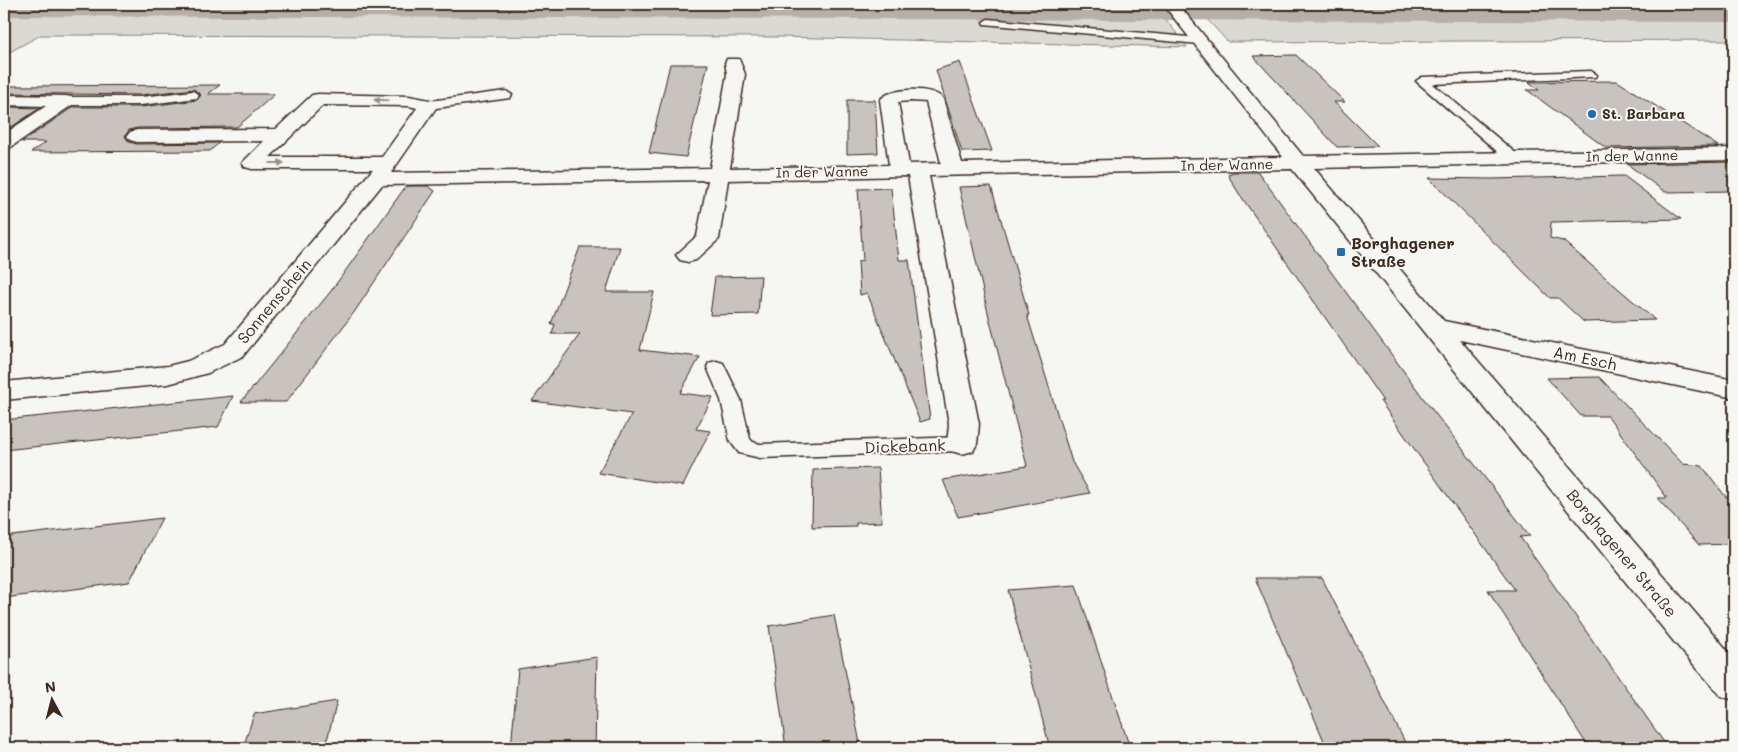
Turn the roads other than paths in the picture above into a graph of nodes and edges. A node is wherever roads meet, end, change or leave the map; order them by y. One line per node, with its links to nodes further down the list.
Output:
1 (1170, 4): 3 (street, Borghagener Straße)
2 (988, 22): 3 (lane)
3 (1199, 41): 16 (street, Borghagener Straße)
4 (733, 63): 20 (street)
5 (1592, 75): 15 (lane)
6 (506, 95): 10 (lane)
7 (193, 96): 9 (lane)
8 (4, 100): 9 (street)
9 (66, 101): 13 (street)
10 (429, 105): 12 (street, one-way to 12); 19 (street, Sonnenschein)
11 (137, 136): 12 (street)
12 (281, 136): 19 (street, one-way to 19)
13 (4, 143)
14 (1734, 154): 15 (street, In der Wanne)
15 (1513, 158): 16 (street, In der Wanne)
16 (1299, 164): 18 (street, In der Wanne); 22 (street, Borghagener Straße)
17 (908, 169): 18 (street, In der Wanne); 18 (street, Dickebank); 20 (street, In der Wanne); 26 (street, Dickebank)
18 (953, 169)
19 (381, 170): 20 (street, In der Wanne); 25 (street, Sonnenschein)
20 (719, 174): 21 (street)
21 (688, 255)
22 (1435, 328): 24 (street, Am Esch); 27 (street, Borghagener Straße)
23 (716, 367): 26 (lane, Dickebank)
24 (1734, 389)
25 (4, 391)
26 (962, 444)
27 (1734, 684)

